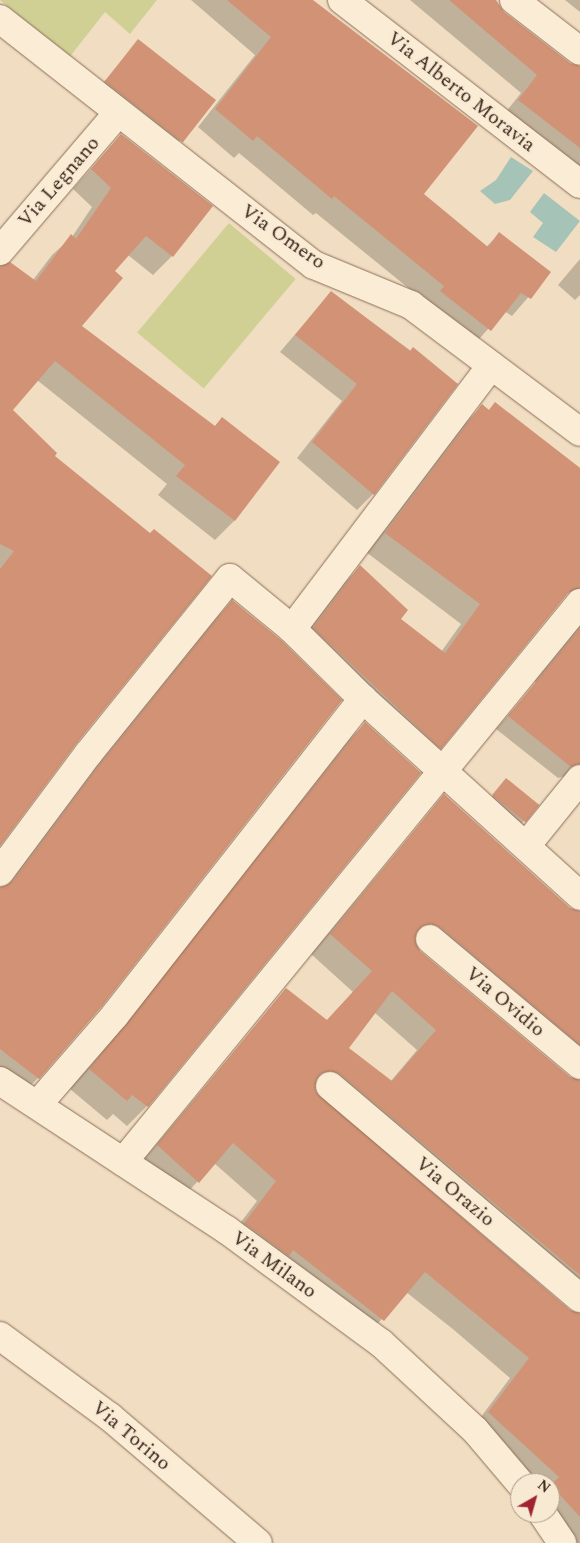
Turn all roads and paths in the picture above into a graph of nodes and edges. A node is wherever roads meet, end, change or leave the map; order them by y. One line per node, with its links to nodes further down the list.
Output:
1 (342, 0): 6 (street, Via Alberto Moravia)
2 (514, 0): 4 (street)
3 (0, 19): 5 (street, Via Omero)
4 (580, 51)
5 (118, 113): 7 (street, Via Legnano); 8 (street, Via Omero)
6 (580, 184)
7 (0, 251)
8 (491, 366): 9 (street, Via Omero); 11 (street)
9 (580, 432)
10 (580, 603): 13 (street)
11 (292, 629): 12 (street); 16 (street)
12 (363, 699): 13 (street); 22 (street)
13 (445, 771): 15 (street); 23 (street)
14 (580, 779): 15 (street)
15 (526, 846): 17 (street)
16 (0, 872)
17 (580, 896)
18 (430, 938): 19 (street, Via Ovidio)
19 (580, 1065)
20 (0, 1081): 22 (street, Via Milano)
21 (330, 1086): 24 (street, Via Orazio)
22 (38, 1104): 23 (street, Via Milano)
23 (123, 1162): 26 (street, Via Milano)
24 (580, 1298)
25 (0, 1336): 28 (street, Via Torino)
26 (512, 1473)
27 (549, 1523): 29 (street)
28 (258, 1543)
29 (562, 1543)

